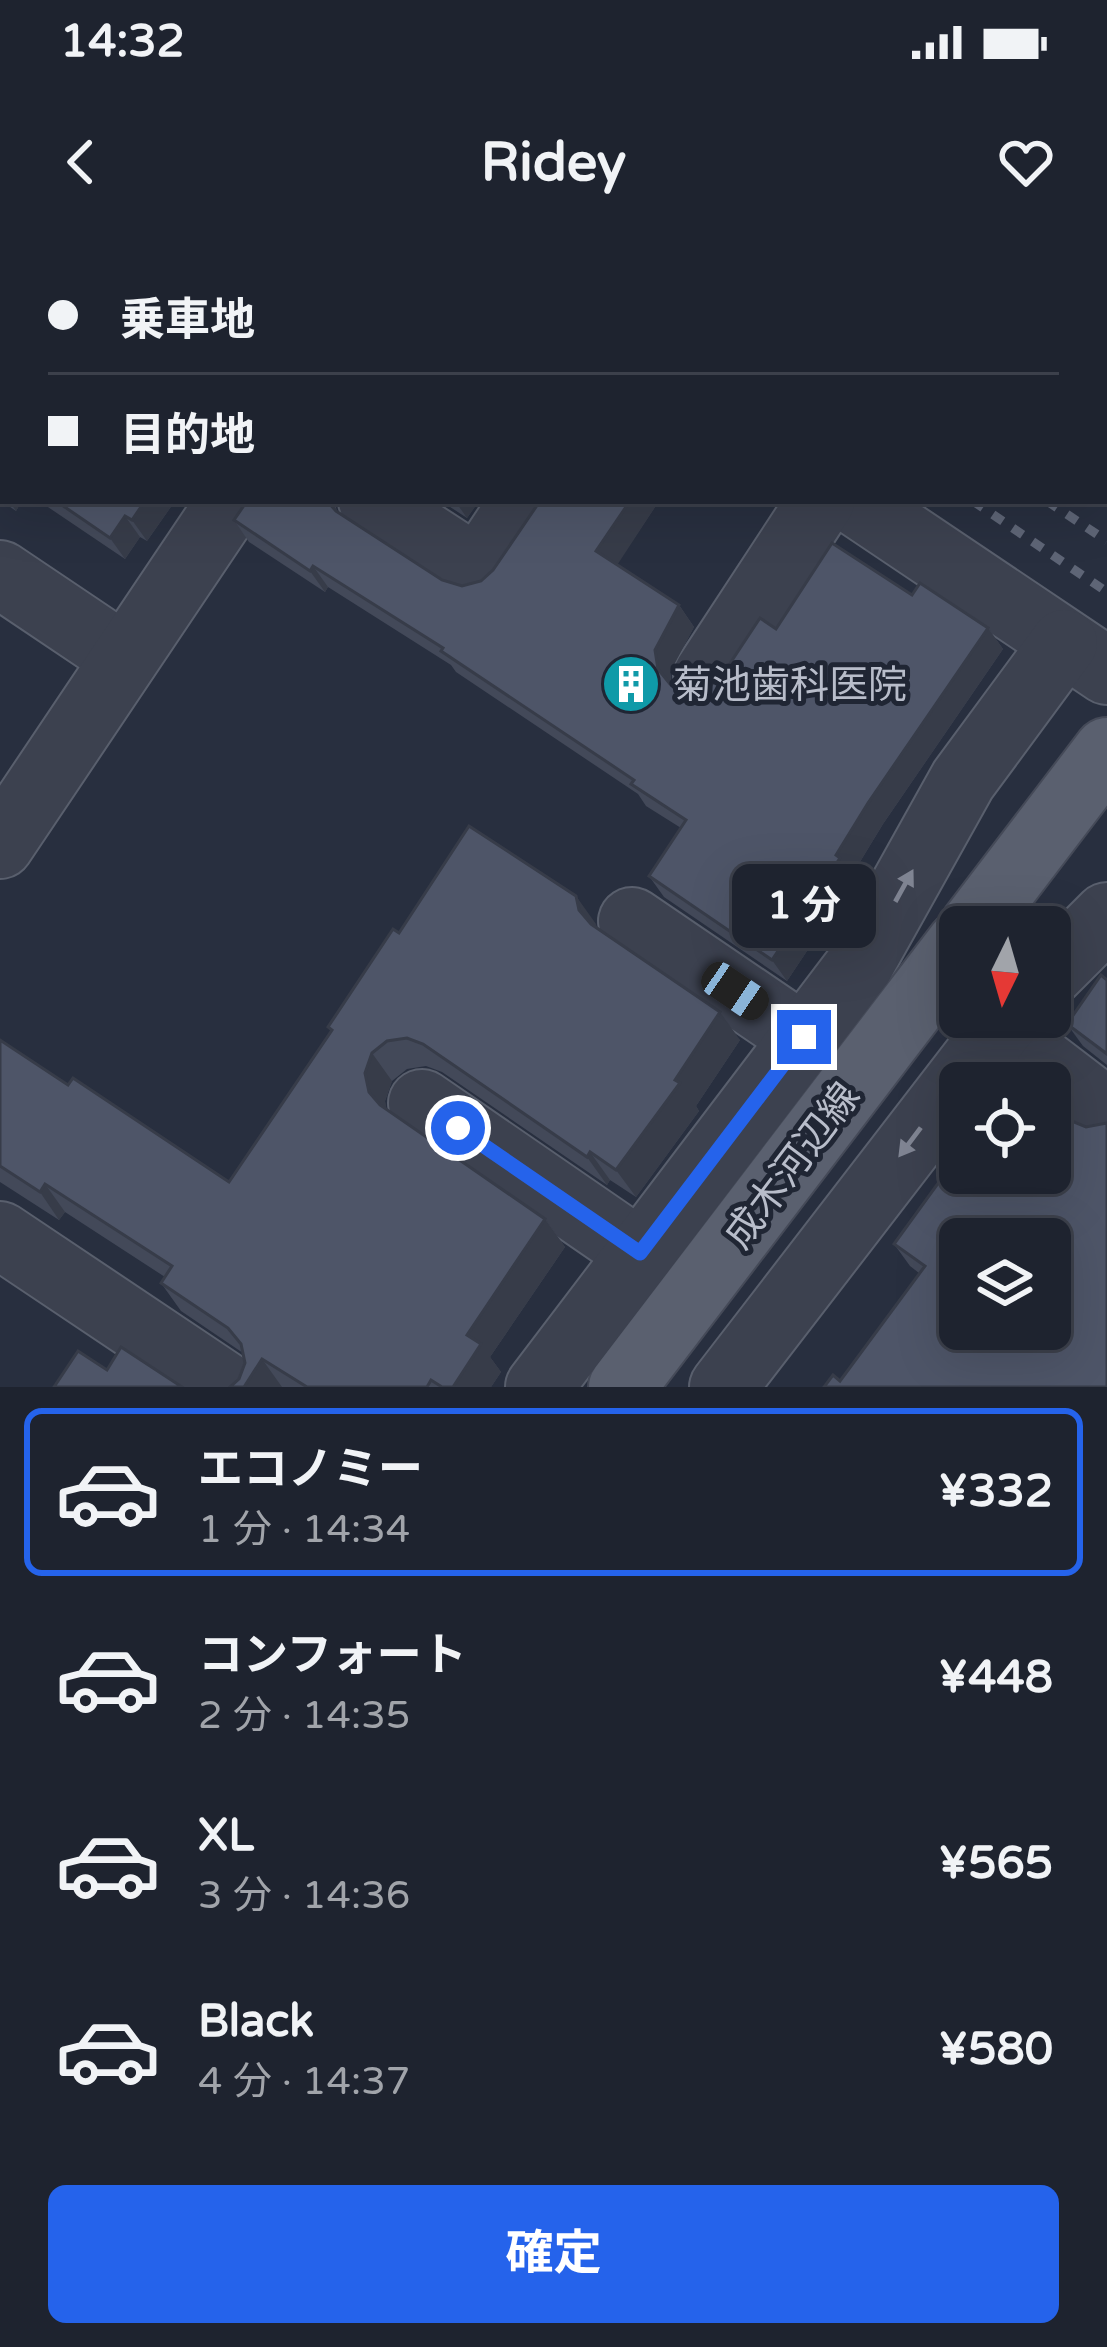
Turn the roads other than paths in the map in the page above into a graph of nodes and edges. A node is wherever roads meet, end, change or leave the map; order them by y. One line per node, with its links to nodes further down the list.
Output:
1 (229, 504): 8 (street)
2 (377, 504): 3 (street)
3 (522, 504)
4 (819, 504): 9 (street)
5 (858, 504): 7 (street)
6 (0, 574): 8 (street)
7 (1085, 657): 17 (street, one-way to 7)
8 (125, 658): 11 (street)
9 (707, 675)
10 (1107, 751): 12 (main road)
11 (0, 845)
12 (989, 906)
13 (1107, 916): 15 (street)
14 (632, 921): 17 (street)
15 (1071, 952)
16 (939, 972): 26 (main road, 成木河辺線)
17 (804, 1037): 23 (street)
18 (991, 1038): 27 (street, one-way to 27)
19 (1020, 1038): 21 (street)
20 (422, 1103): 23 (street)
21 (1107, 1112)
22 (0, 1234): 24 (street)
23 (640, 1253): 25 (street)
24 (227, 1387)
25 (539, 1387)
26 (622, 1387)
27 (723, 1387)

